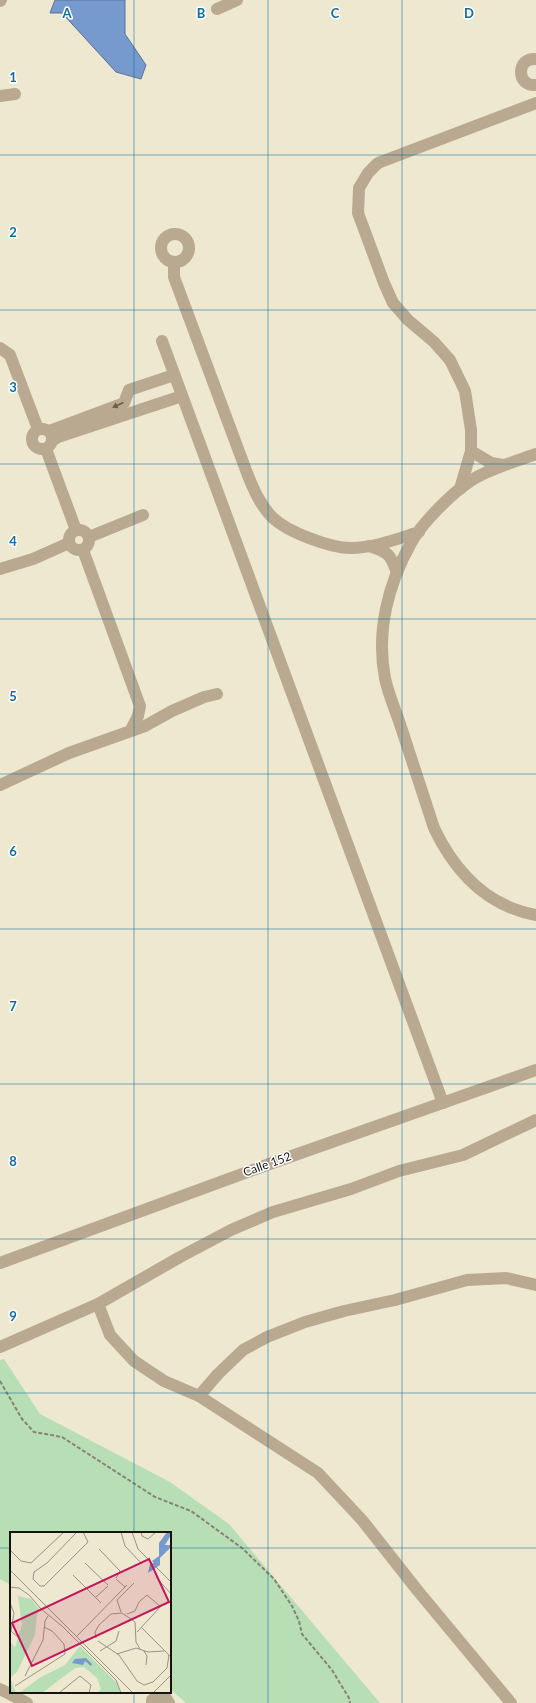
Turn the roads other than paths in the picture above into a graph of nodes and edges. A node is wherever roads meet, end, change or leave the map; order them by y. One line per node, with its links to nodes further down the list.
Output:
1 (237, 0): 2 (street)
2 (217, 9)
3 (536, 60): 4 (street)
4 (536, 85)
5 (15, 94): 6 (street)
6 (0, 96)
7 (536, 103): 14 (street)
8 (174, 262): 23 (street)
9 (162, 341): 11 (street)
10 (0, 348): 13 (street)
11 (174, 375): 12 (street); 13 (street, one-way to 13)
12 (182, 396): 13 (street); 34 (street)
13 (46, 437): 19 (street)
14 (471, 451): 16 (street); 17 (street)
15 (536, 454): 16 (street)
16 (503, 465): 17 (street)
17 (459, 490): 20 (street)
18 (143, 515): 21 (street)
19 (76, 530): 21 (street); 22 (street)
20 (419, 532): 23 (street); 26 (street)
21 (89, 538): 24 (street)
22 (69, 544): 24 (street); 25 (street)
23 (368, 546): 26 (street)
24 (83, 550): 28 (street)
25 (0, 569)
26 (397, 573): 32 (street)
27 (218, 694): 29 (street)
28 (140, 706): 29 (street); 30 (street)
29 (162, 716): 30 (street)
30 (131, 730): 31 (street)
31 (0, 785)
32 (536, 915)
33 (536, 1070): 34 (street, Calle 152)
34 (443, 1103): 36 (street, Calle 152)
35 (536, 1120): 38 (street)
36 (0, 1263)
37 (536, 1285): 40 (street)
38 (98, 1304): 39 (street); 40 (street)
39 (0, 1347)
40 (199, 1396): 45 (street)
41 (0, 1689): 42 (street)
42 (27, 1703)
43 (152, 1703): 44 (street)
44 (169, 1703)
45 (511, 1703)

